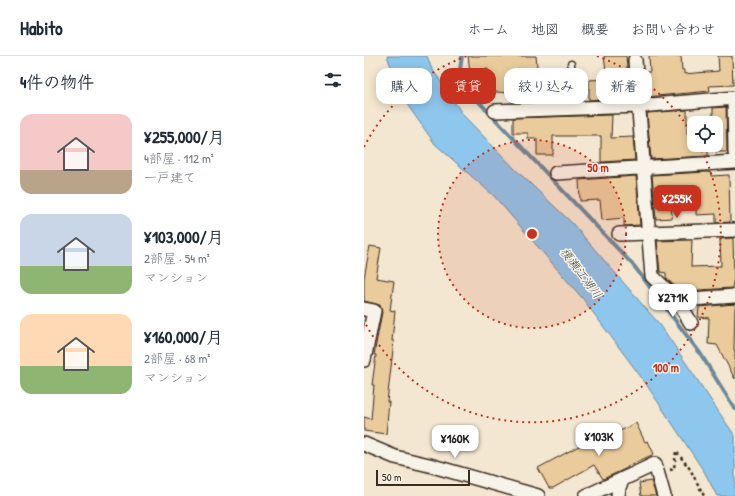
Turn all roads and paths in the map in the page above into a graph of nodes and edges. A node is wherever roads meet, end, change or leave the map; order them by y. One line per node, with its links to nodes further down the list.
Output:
1 (635, 60): 4 (street)
2 (571, 64): 5 (lane)
3 (734, 98): 4 (street); 7 (street)
4 (639, 106): 5 (street); 9 (street)
5 (575, 108): 6 (street)
6 (495, 111)
7 (735, 153)
8 (735, 162): 9 (street)
9 (644, 168): 10 (street); 12 (street)
10 (556, 173)
11 (735, 230): 12 (street)
12 (649, 233): 13 (street); 15 (street)
13 (619, 234)
14 (735, 296): 15 (street)
15 (676, 300): 17 (street)
16 (364, 309): 18 (street)
17 (691, 323)
18 (364, 360)
19 (364, 444): 22 (street)
20 (658, 474): 21 (street); 25 (street); 26 (path)
21 (624, 479): 23 (street); 24 (street)
22 (538, 496)
23 (586, 496)
24 (618, 496)
25 (664, 496)
26 (704, 496)

